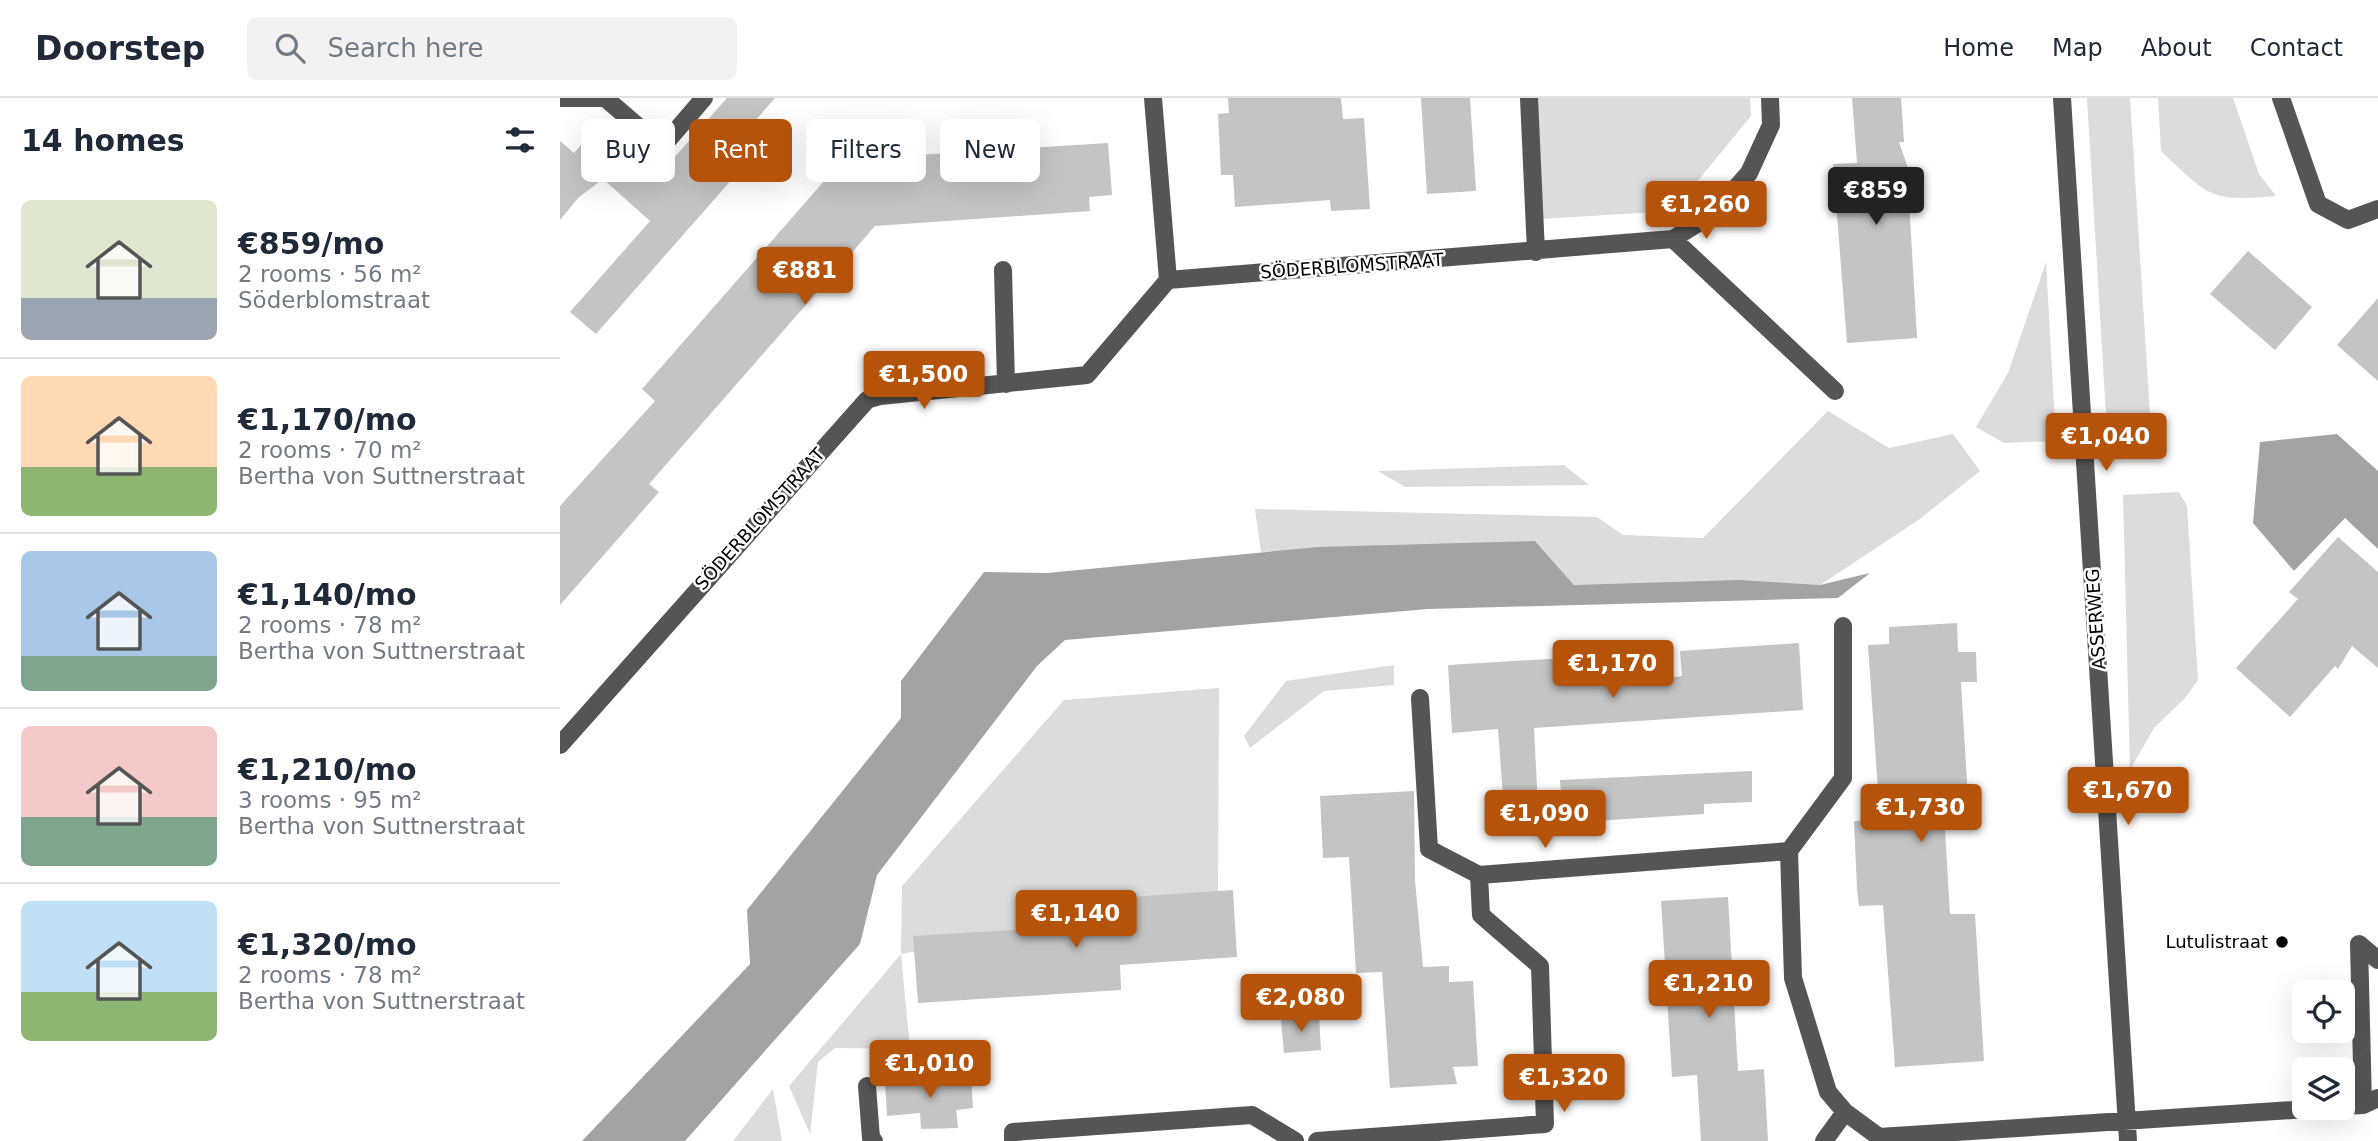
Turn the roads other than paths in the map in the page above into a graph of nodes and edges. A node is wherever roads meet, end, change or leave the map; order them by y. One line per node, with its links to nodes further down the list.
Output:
1 (560, 98): 2 (street)
2 (705, 98)
3 (1153, 98): 12 (street)
4 (1529, 98): 10 (street)
5 (1770, 98): 9 (street, SÖDERBLOMSTRAAT)
6 (2062, 98): 26 (street, ASSERWEG)
7 (2281, 98): 8 (street)
8 (2378, 209)
9 (1673, 239): 10 (street, SÖDERBLOMSTRAAT); 14 (street)
10 (1535, 252): 12 (street, SÖDERBLOMSTRAAT)
11 (1003, 270): 13 (street)
12 (1168, 280): 13 (street, SÖDERBLOMSTRAAT)
13 (1006, 384): 17 (street, SÖDERBLOMSTRAAT)
14 (1835, 391)
15 (1843, 626): 18 (street)
16 (1420, 698): 19 (street)
17 (560, 745)
18 (1789, 850): 19 (street); 25 (street)
19 (1479, 875): 30 (street)
20 (2378, 960): 22 (street)
21 (867, 1086): 28 (street)
22 (2373, 1106): 23 (street)
23 (2355, 1107)
24 (2292, 1110): 26 (street)
25 (1845, 1112): 26 (street); 31 (street)
26 (2127, 1121): 32 (street, ASSERWEG)
27 (1013, 1136): 29 (street)
28 (874, 1141)
29 (1295, 1141)
30 (1317, 1141)
31 (1824, 1141)
32 (2128, 1141)

